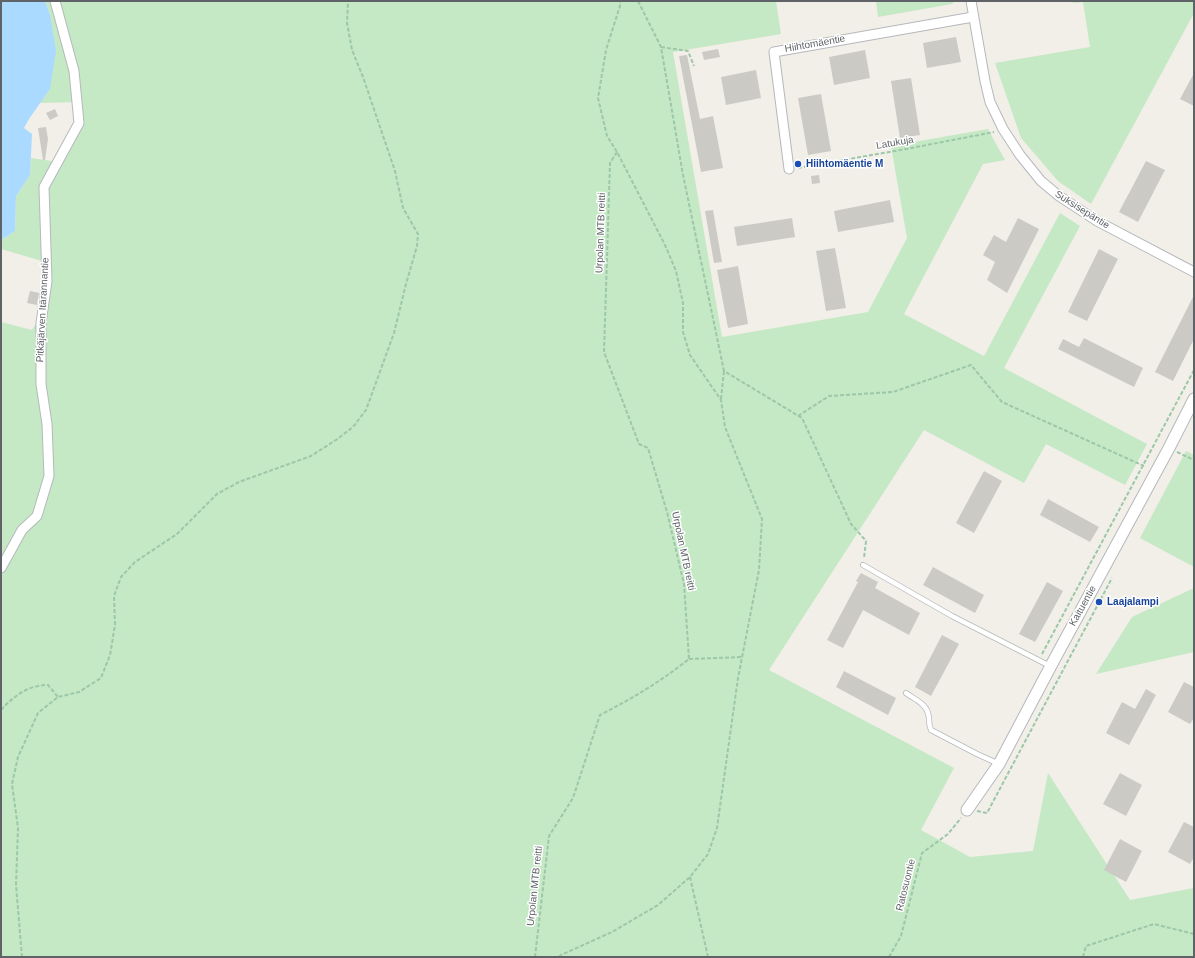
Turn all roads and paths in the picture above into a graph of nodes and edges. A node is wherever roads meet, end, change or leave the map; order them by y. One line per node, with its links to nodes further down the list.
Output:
1 (55, 1): 23 (street, Pitkäjärven Itärannantie)
2 (348, 1): 30 (path)
3 (620, 1): 10 (path)
4 (638, 1): 7 (path)
5 (971, 1): 6 (street, Suksisepäntie)
6 (973, 17): 9 (street, Suksisepäntie); 11 (street, Hiihtomäentie)
7 (661, 47): 8 (path); 14 (path)
8 (694, 66)
9 (1003, 129): 11 (path, Latukuja); 12 (street, Suksisepäntie)
10 (617, 152): 16 (path); 26 (path, Urpolan MTB reitti)
11 (789, 169)
12 (1194, 272)
13 (1194, 370): 21 (path)
14 (724, 371): 16 (path); 17 (path)
15 (1194, 399): 19 (street, Kaituentie)
16 (721, 400): 25 (path)
17 (798, 416): 21 (path); 22 (path)
18 (1182, 447): 19 (path)
19 (1174, 450): 20 (path); 28 (street, Kaituentie)
20 (1194, 460)
21 (1144, 466): 27 (path)
22 (862, 565): 27 (lane)
23 (1, 568)
24 (1114, 575): 33 (path)
25 (742, 657): 26 (path); 34 (path)
26 (689, 659): 37 (path, Urpolan MTB reitti)
27 (1039, 660): 28 (lane)
28 (1050, 666): 32 (street, Kaituentie)
29 (906, 693): 32 (lane)
30 (58, 697): 31 (path); 36 (path)
31 (1, 710)
32 (999, 764): 33 (street, Kaituentie)
33 (967, 810): 40 (path, Ratosuontie)
34 (690, 877): 38 (path); 39 (path)
35 (1194, 934): 41 (path)
36 (22, 957)
37 (535, 957)
38 (559, 957)
39 (708, 957)
40 (889, 957)
41 (1083, 957)

